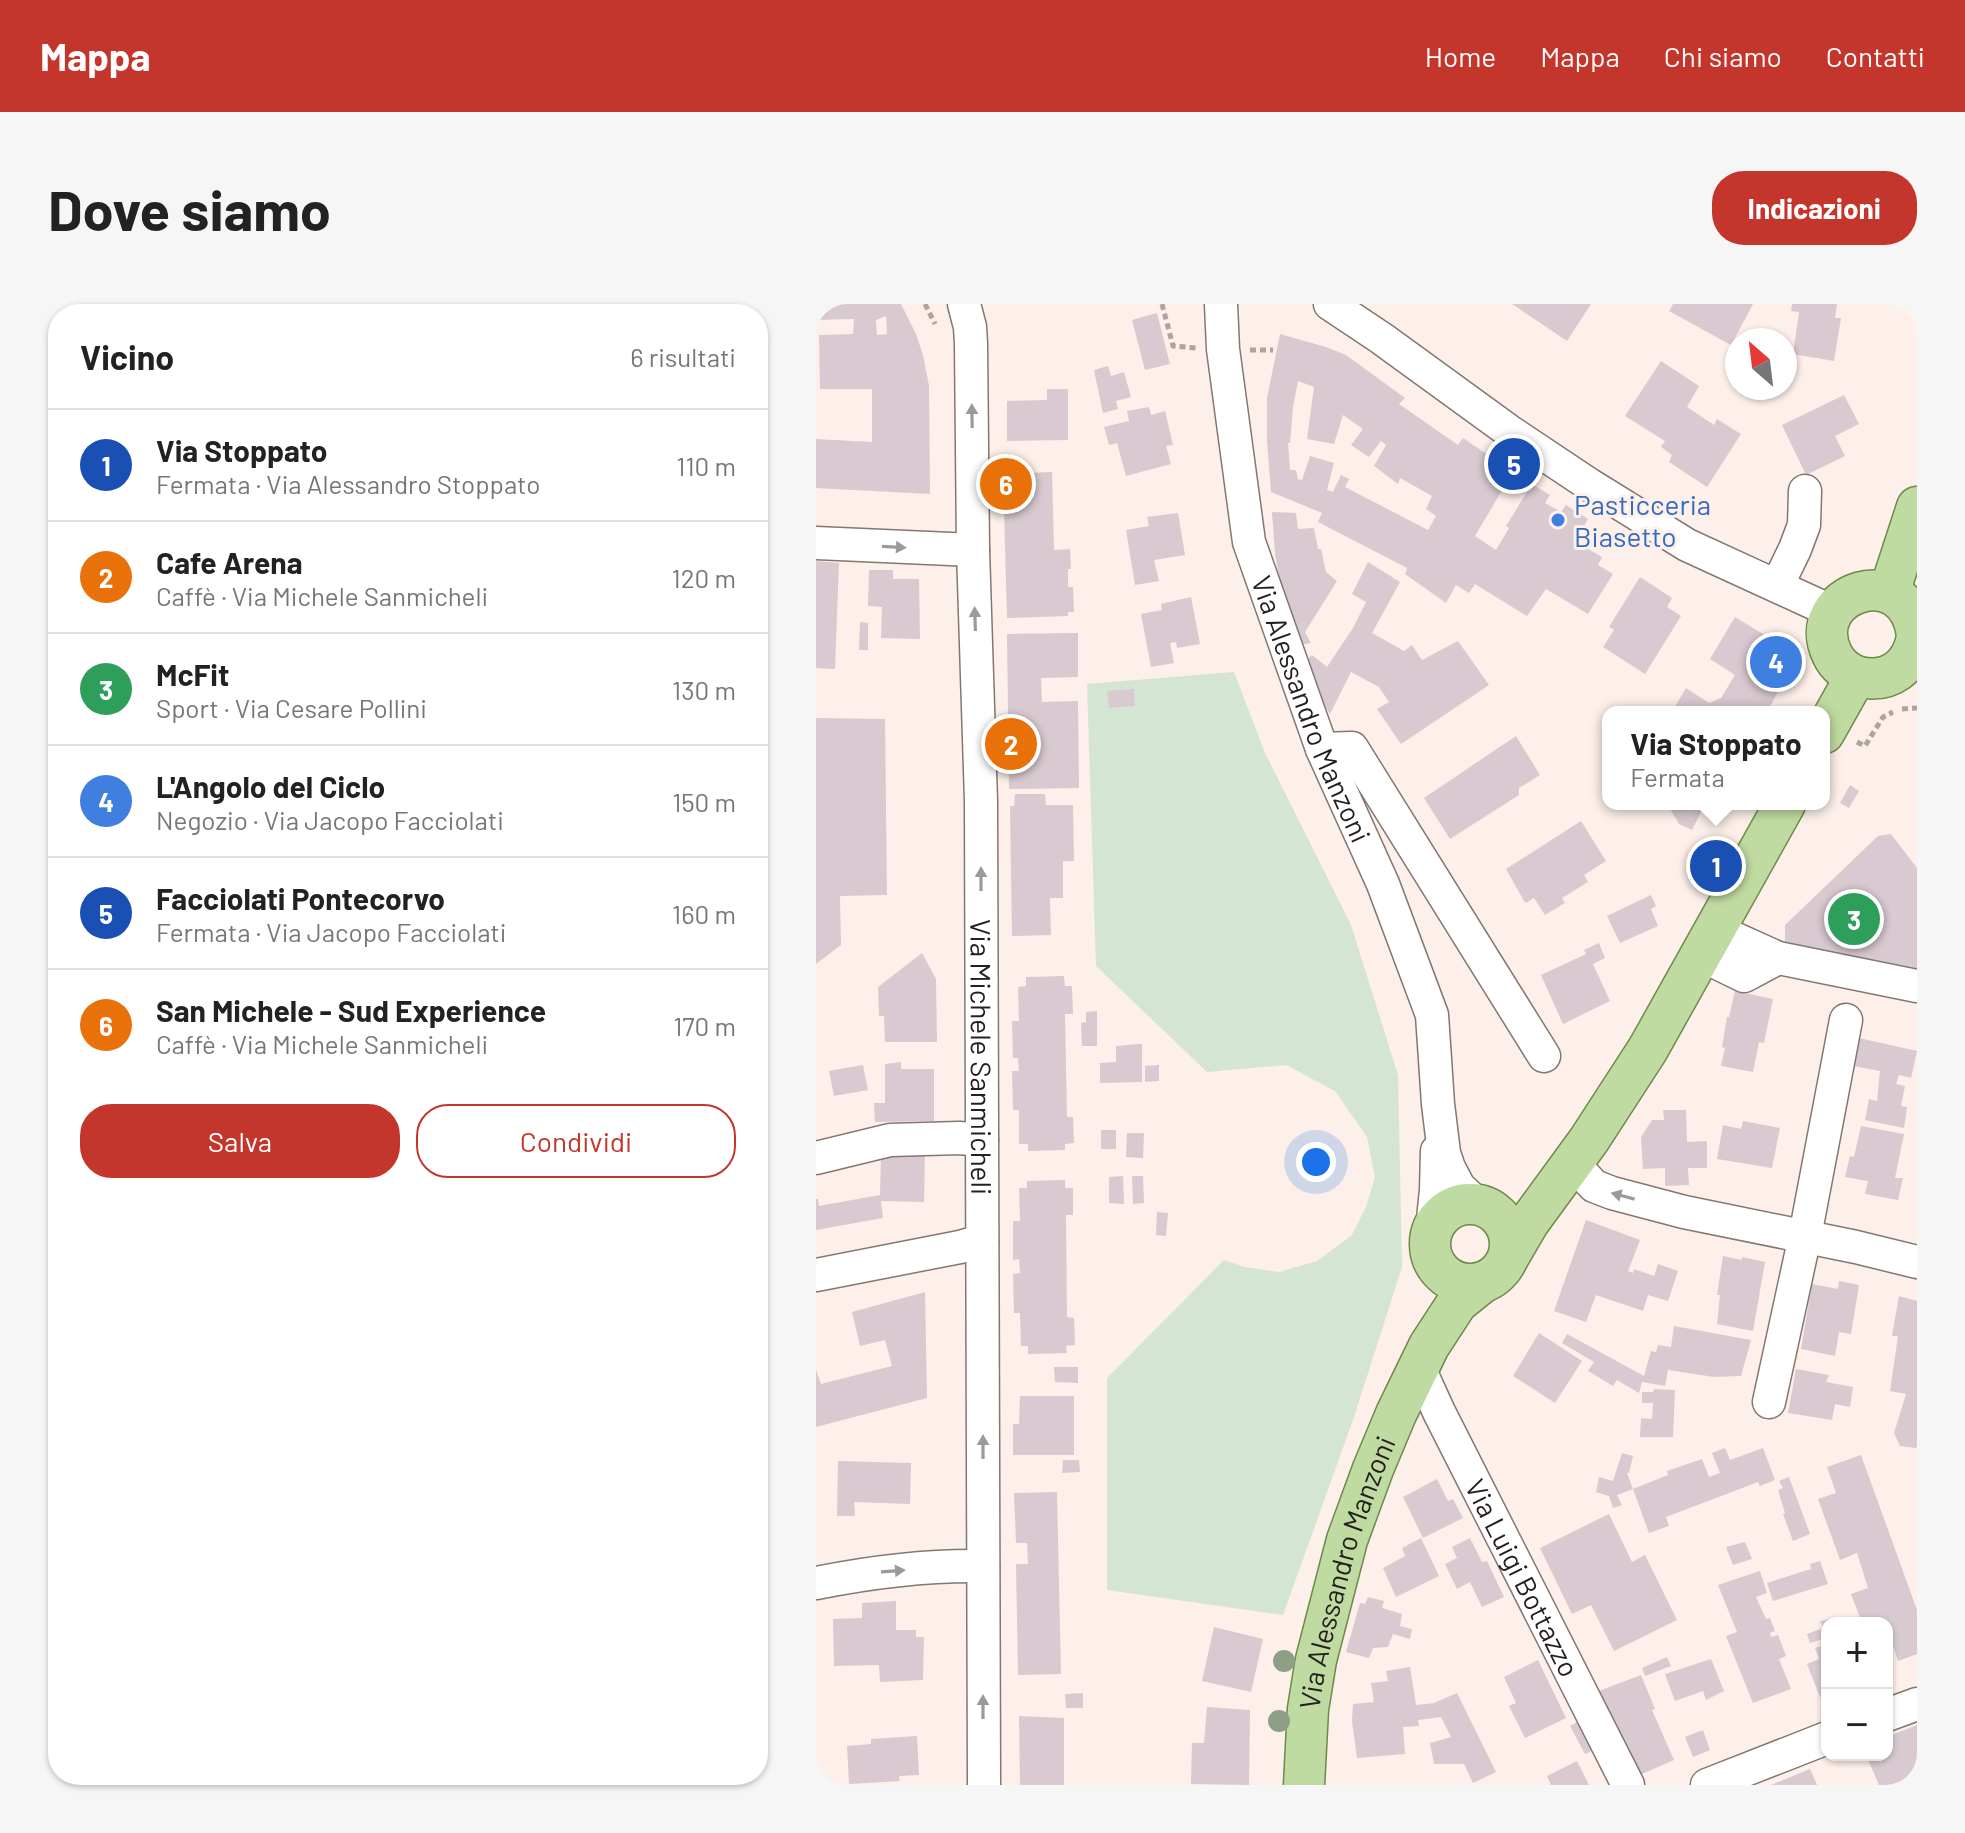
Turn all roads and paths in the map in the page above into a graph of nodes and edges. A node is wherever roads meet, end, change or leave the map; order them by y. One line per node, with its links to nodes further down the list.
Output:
1 (925, 304): 6 (path)
2 (1162, 304): 7 (path)
3 (1221, 304): 20 (street, Via Alessandro Manzoni)
4 (1330, 304): 12 (street)
5 (969, 312): 11 (street, Via Michele Sanmicheli, one-way to 5)
6 (939, 336)
7 (1173, 346)
8 (1805, 491): 12 (street)
9 (1917, 507): 13 (main road)
10 (816, 543): 11 (street, one-way to 11)
11 (973, 550): 27 (street, Via Michele Sanmicheli, one-way to 11)
12 (1777, 586): 14 (street)
13 (1889, 593): 14 (main road); 15 (main road)
14 (1833, 612): 16 (main road)
15 (1915, 650): 16 (main road)
16 (1856, 676): 18 (main road)
17 (1917, 708): 19 (path)
18 (1830, 722)
19 (1865, 746)
20 (1322, 749): 25 (street); 26 (street, Via Alessandro Manzoni)
21 (1782, 810): 22 (main road, Via Alessandro Manzoni)
22 (1709, 943): 23 (street); 29 (main road, Via Alessandro Manzoni)
23 (1917, 986)
24 (1846, 1020): 31 (street)
25 (1544, 1056)
26 (1438, 1104): 30 (street, Via Alessandro Manzoni); 33 (street, Via Alessandro Manzoni)
27 (982, 1140): 28 (street); 32 (street, Via Michele Sanmicheli)
28 (816, 1158)
29 (1567, 1170): 30 (main road); 31 (street, one-way to 29); 35 (main road, Via Alessandro Manzoni)
30 (1481, 1205): 33 (main road); 35 (main road)
31 (1805, 1236): 34 (street); 38 (street)
32 (982, 1241): 36 (street); 39 (street, Via Michele Sanmicheli, one-way to 32)
33 (1432, 1241): 35 (main road); 37 (main road, Via Alessandro Manzoni)
34 (1917, 1262)
35 (1495, 1270): 37 (main road, Via Alessandro Manzoni)
36 (816, 1275)
37 (1419, 1368): 45 (main road, Via Alessandro Manzoni); 46 (street, Via Luigi Bottazzo)
38 (1769, 1402)
39 (983, 1566): 40 (street, one-way to 39); 44 (street, Via Michele Sanmicheli, one-way to 39)
40 (816, 1583)
41 (1917, 1704): 42 (street)
42 (1893, 1713)
43 (1821, 1740): 47 (street)
44 (984, 1785)
45 (1304, 1785)
46 (1628, 1785)
47 (1707, 1785)

